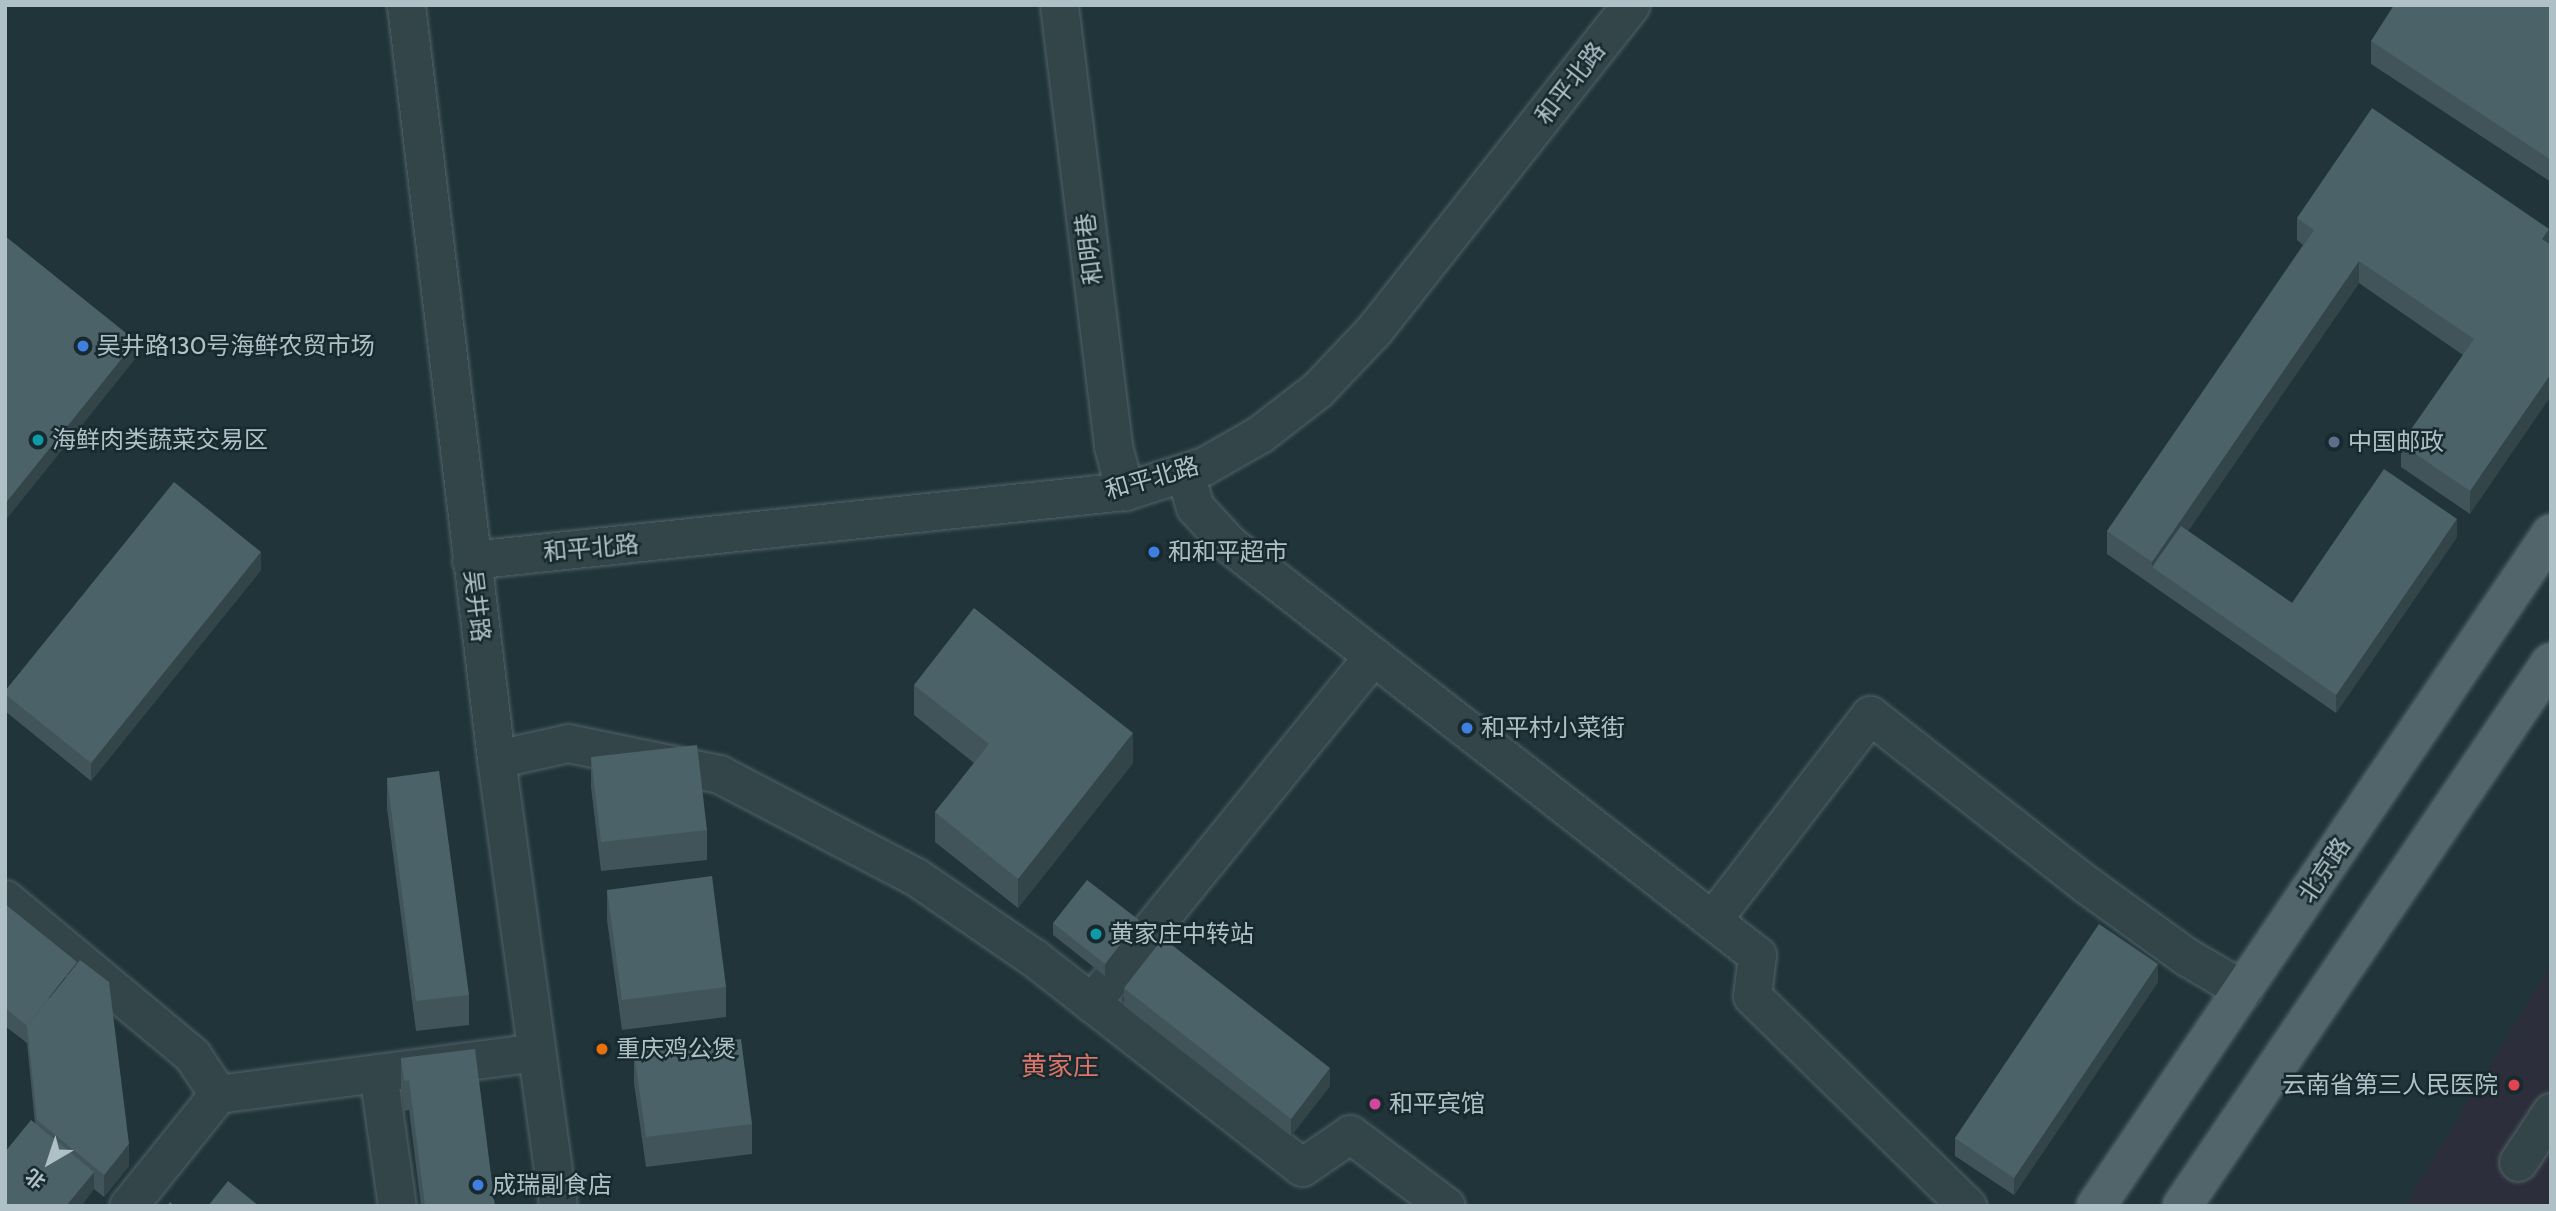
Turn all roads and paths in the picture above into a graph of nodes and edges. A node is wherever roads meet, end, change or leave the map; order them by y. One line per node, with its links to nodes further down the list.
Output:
1 (406, 5): 7 (street, 吴井路)
2 (1059, 5): 5 (street, 和明巷)
3 (1631, 5): 4 (street, 和平北路)
4 (1185, 473): 5 (street, 和平北路); 8 (street)
5 (1125, 491): 7 (street, 和平北路)
6 (2551, 534): 13 (main road, 北京路)
7 (471, 560): 10 (street, 吴井路)
8 (1373, 656): 12 (street); 14 (street)
9 (2551, 663): 26 (main road)
10 (496, 759): 14 (street); 15 (street, 吴井路)
11 (5, 899): 17 (street)
12 (1712, 920): 13 (street); 24 (street)
13 (2242, 990): 25 (main road, 北京路)
14 (1091, 1003): 23 (street)
15 (536, 1052): 16 (street); 22 (street, 吴井路)
16 (378, 1073): 17 (street); 21 (street)
17 (218, 1094): 20 (street)
18 (2551, 1112): 19 (street)
19 (2518, 1162)
20 (128, 1206)
21 (397, 1206)
22 (558, 1206)
23 (1446, 1206)
24 (1967, 1206)
25 (2096, 1206)
26 (2182, 1206)

